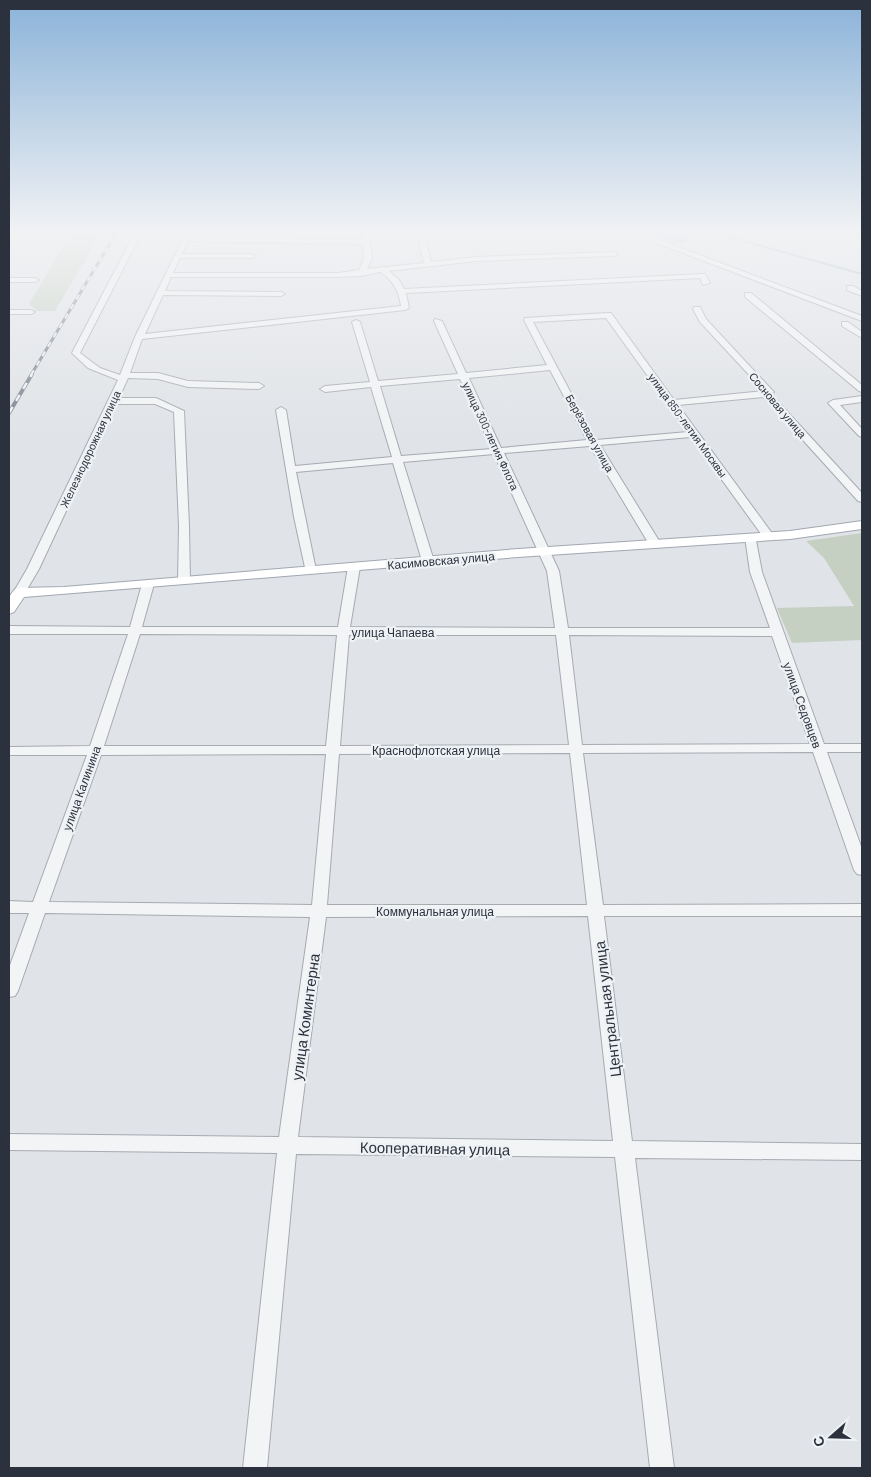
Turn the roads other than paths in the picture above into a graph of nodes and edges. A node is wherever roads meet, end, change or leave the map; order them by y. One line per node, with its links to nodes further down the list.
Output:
1 (104, 299): 18 (street, Железнодорожная улица)
2 (157, 299): 15 (street)
3 (403, 299): 15 (street)
4 (753, 299): 21 (street)
5 (809, 299): 10 (street)
6 (697, 309): 23 (street, Сосновая улица)
7 (9, 312): 8 (street)
8 (31, 312)
9 (608, 315): 16 (street, Берёзовая улица); 26 (street, улица 850-летия Москвы)
10 (862, 319)
11 (438, 321): 17 (street, улица 300-летия Флота)
12 (356, 322): 19 (street)
13 (845, 324): 14 (street)
14 (862, 336)
15 (139, 337): 18 (street)
16 (554, 367): 17 (street); 30 (street, Берёзовая улица)
17 (463, 376): 19 (street); 31 (street, улица 300-летия Флота)
18 (123, 377): 20 (street); 25 (street, Железнодорожная улица)
19 (374, 385): 22 (street); 32 (street)
20 (259, 386)
21 (862, 389)
22 (326, 390)
23 (766, 394): 26 (street); 34 (street, Сосновая улица)
24 (862, 399): 29 (street)
25 (113, 401): 43 (street); 45 (street, Железнодорожная улица)
26 (671, 403): 28 (street, улица 850-летия Москвы)
27 (281, 410): 33 (street)
28 (694, 434): 30 (street); 36 (street, улица 850-летия Москвы)
29 (862, 434)
30 (594, 444): 31 (street); 38 (street, Берёзовая улица)
31 (498, 451): 32 (street); 39 (street, улица 300-летия Флота)
32 (397, 459): 33 (street); 40 (street)
33 (291, 469): 42 (street)
34 (862, 499)
35 (862, 526): 36 (main road, Касимовская улица)
36 (768, 536): 37 (main road, Касимовская улица)
37 (751, 537): 38 (main road, Касимовская улица); 51 (street, улица Седовцев)
38 (655, 544): 39 (main road, Касимовская улица)
39 (545, 551): 40 (main road, Касимовская улица); 50 (street, Центральная улица)
40 (428, 561): 41 (main road, Касимовская улица)
41 (354, 567): 42 (main road, Касимовская улица); 49 (street, улица Коминтерна)
42 (310, 570): 43 (main road, Касимовская улица)
43 (184, 581): 44 (main road, Касимовская улица)
44 (148, 584): 45 (main road, Касимовская улица); 47 (street, улица Калинина)
45 (19, 592): 46 (main road, Железнодорожная улица)
46 (9, 609)
47 (136, 629): 48 (street, улица Чапаева); 49 (street, улица Чапаева); 57 (street, улица Калинина)
48 (9, 630)
49 (343, 632): 50 (street, улица Чапаева); 53 (street, улица Коминтерна)
50 (562, 632): 51 (street, улица Чапаева); 55 (street, Центральная улица)
51 (777, 632): 54 (street, улица Седовцев)
52 (862, 748): 54 (street, Краснофлотская улица)
53 (331, 749): 55 (street, Краснофлотская улица); 57 (street, Краснофлотская улица); 62 (street, улица Коминтерна)
54 (819, 749): 55 (street, Краснофлотская улица); 58 (street, улица Седовцев)
55 (575, 750): 63 (street, Центральная улица)
56 (9, 751): 57 (street, Краснофлотская улица)
57 (95, 751): 60 (street, улица Калинина)
58 (862, 870)
59 (9, 907): 60 (street, Коммунальная улица)
60 (38, 907): 62 (street, Коммунальная улица); 64 (street, улица Калинина)
61 (862, 910): 63 (street, Коммунальная улица)
62 (319, 911): 63 (street, Коммунальная улица); 66 (street, улица Коминтерна)
63 (595, 912): 67 (street, Центральная улица)
64 (9, 991)
65 (9, 1142): 66 (street, Кооперативная улица)
66 (287, 1146): 67 (street, Кооперативная улица); 69 (street, улица Коминтерна)
67 (624, 1150): 68 (street, Кооперативная улица); 70 (street, Центральная улица)
68 (862, 1152)
69 (255, 1468)
70 (662, 1468)

